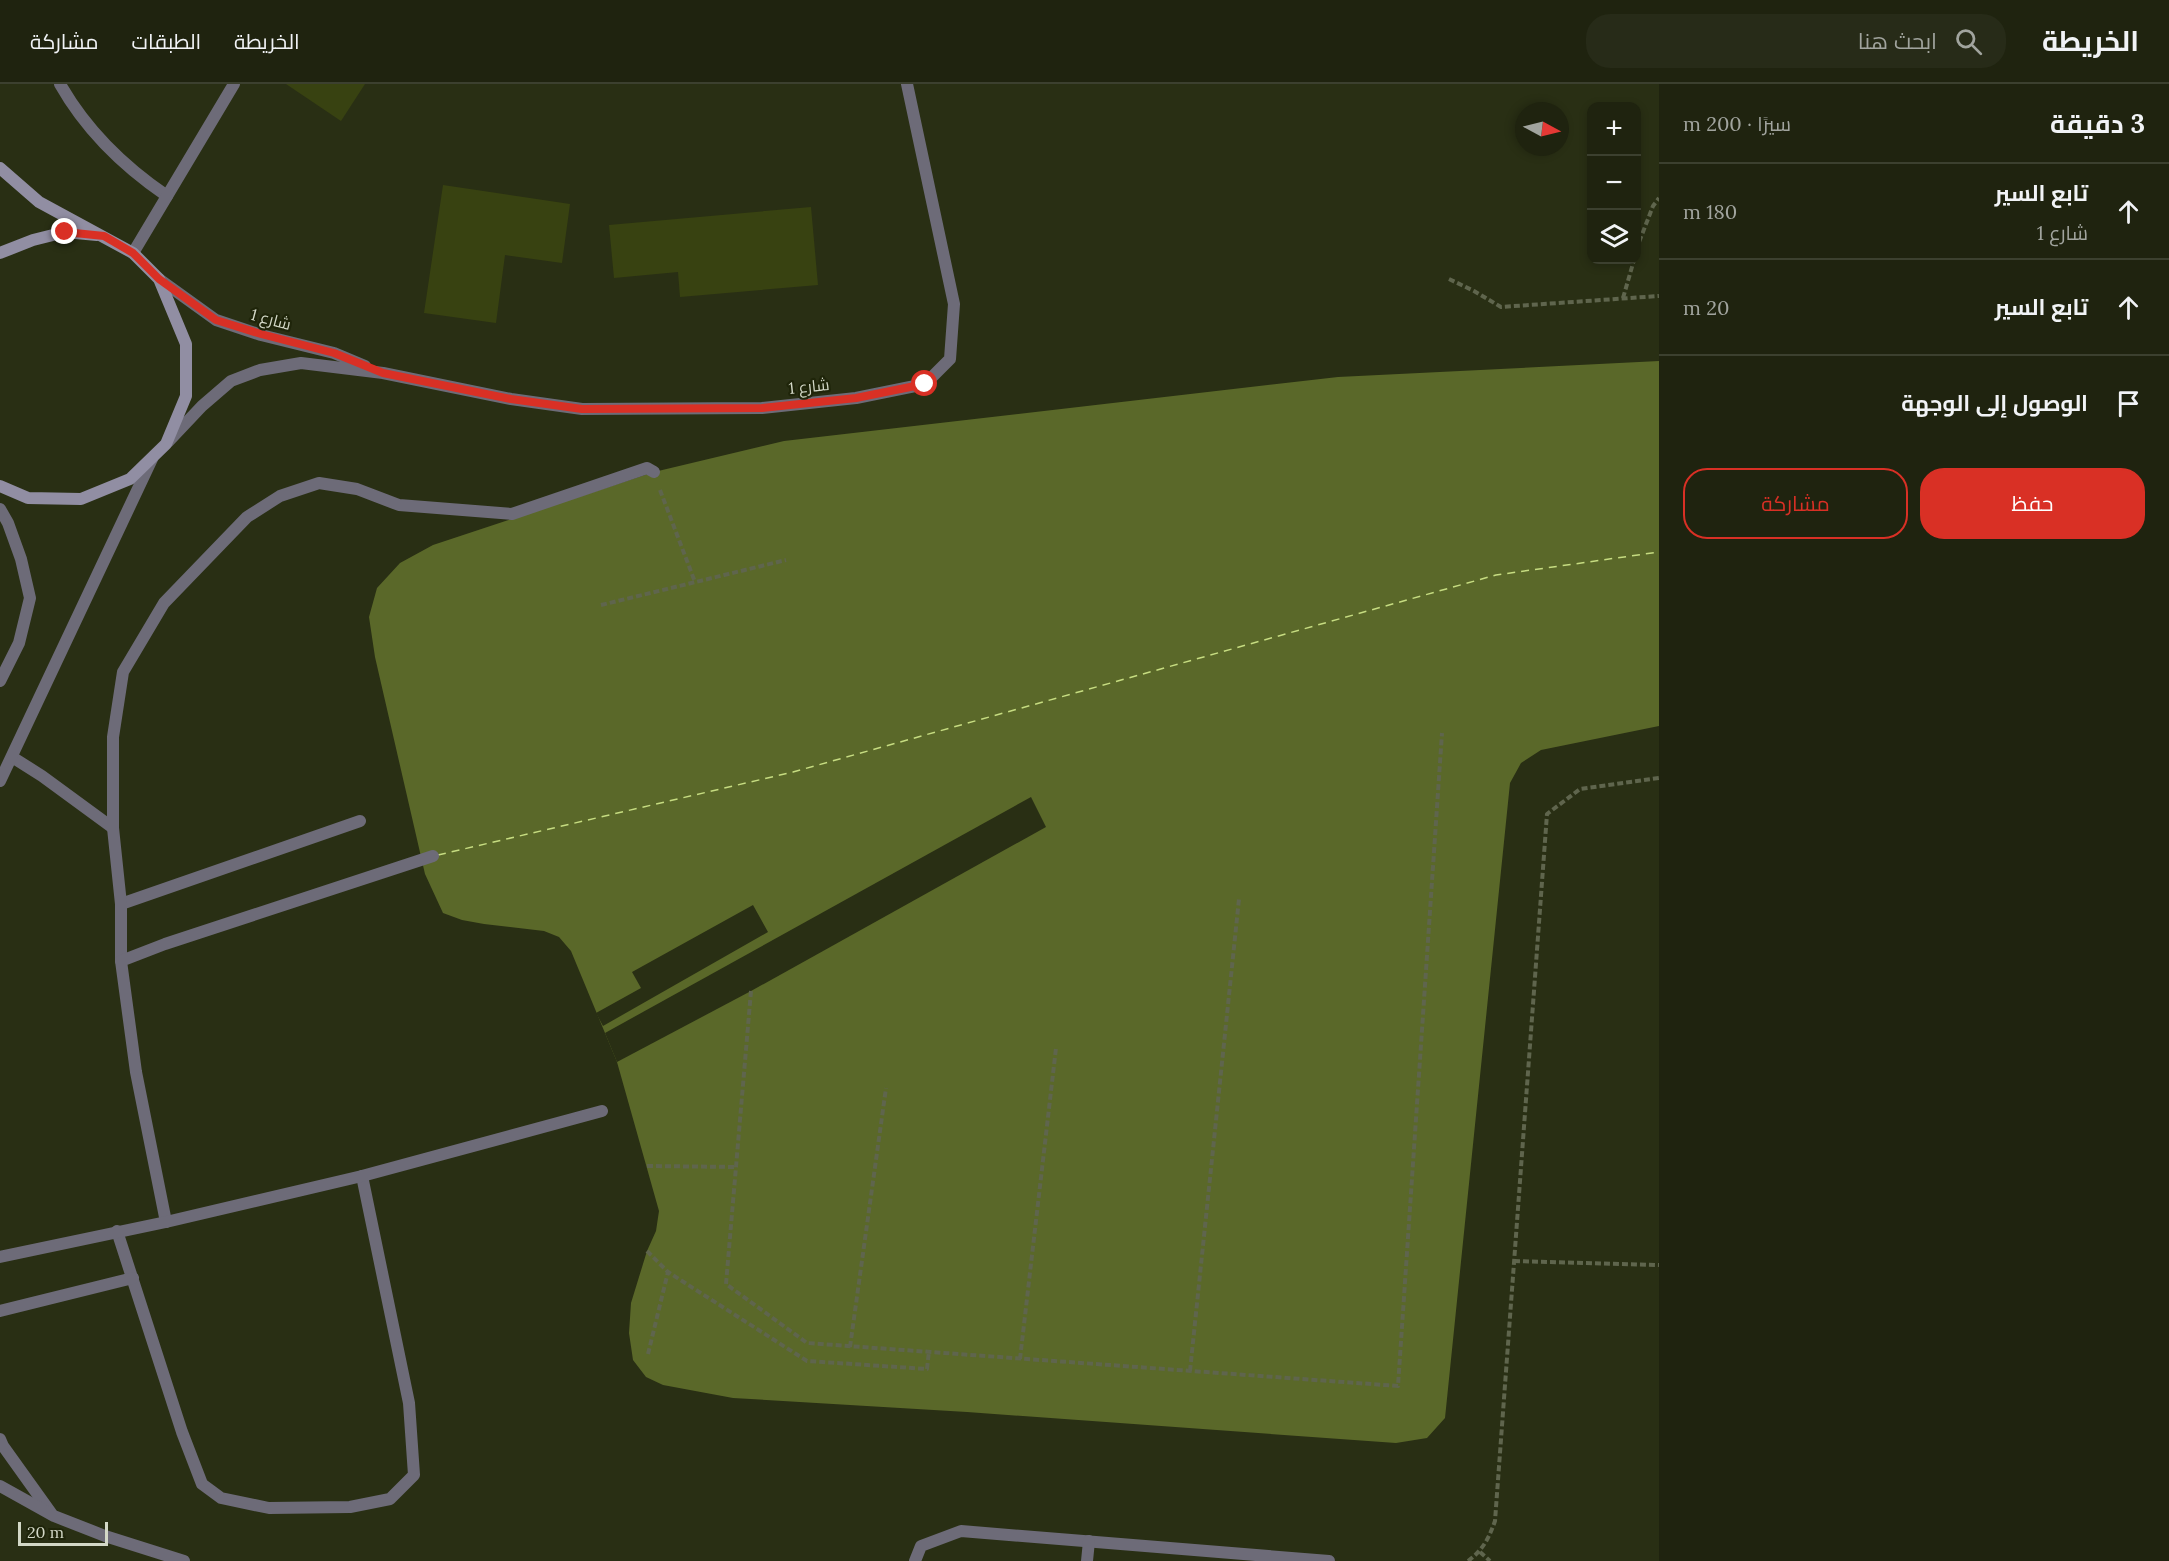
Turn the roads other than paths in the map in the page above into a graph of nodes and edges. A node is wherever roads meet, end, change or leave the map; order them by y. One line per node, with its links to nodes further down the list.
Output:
1 (60, 84): 5 (street)
2 (234, 84): 5 (street)
3 (907, 84): 10 (street, شارع 1)
4 (0, 168): 6 (street)
5 (167, 196): 8 (street)
6 (104, 236): 7 (street); 8 (street)
7 (0, 253)
8 (133, 253): 9 (street)
9 (159, 279): 10 (street, شارع 1); 11 (street)
10 (383, 373): 11 (street, شارع 1)
11 (166, 444): 12 (street)
12 (153, 456): 14 (street); 17 (street)
13 (654, 472): 20 (street)
14 (0, 486)
15 (0, 510): 16 (street)
16 (0, 681)
17 (12, 757): 18 (street); 20 (street)
18 (0, 781)
19 (360, 821): 22 (street)
20 (113, 828): 22 (street)
21 (433, 856): 23 (street)
22 (120, 904): 23 (street)
23 (121, 961): 26 (street)
24 (602, 1111): 25 (street)
25 (362, 1176): 26 (street); 29 (street)
26 (166, 1222): 27 (street)
27 (117, 1231): 28 (street); 29 (street)
28 (0, 1257)
29 (133, 1278): 30 (street)
30 (0, 1311)
31 (0, 1439): 33 (street)
32 (0, 1486): 33 (street)
33 (54, 1516): 37 (street)
34 (1089, 1541): 35 (street); 38 (street); 39 (street)
35 (1188, 1555): 36 (street)
36 (1287, 1559): 40 (street)
37 (184, 1561)
38 (915, 1561)
39 (1087, 1561)
40 (1329, 1561)

